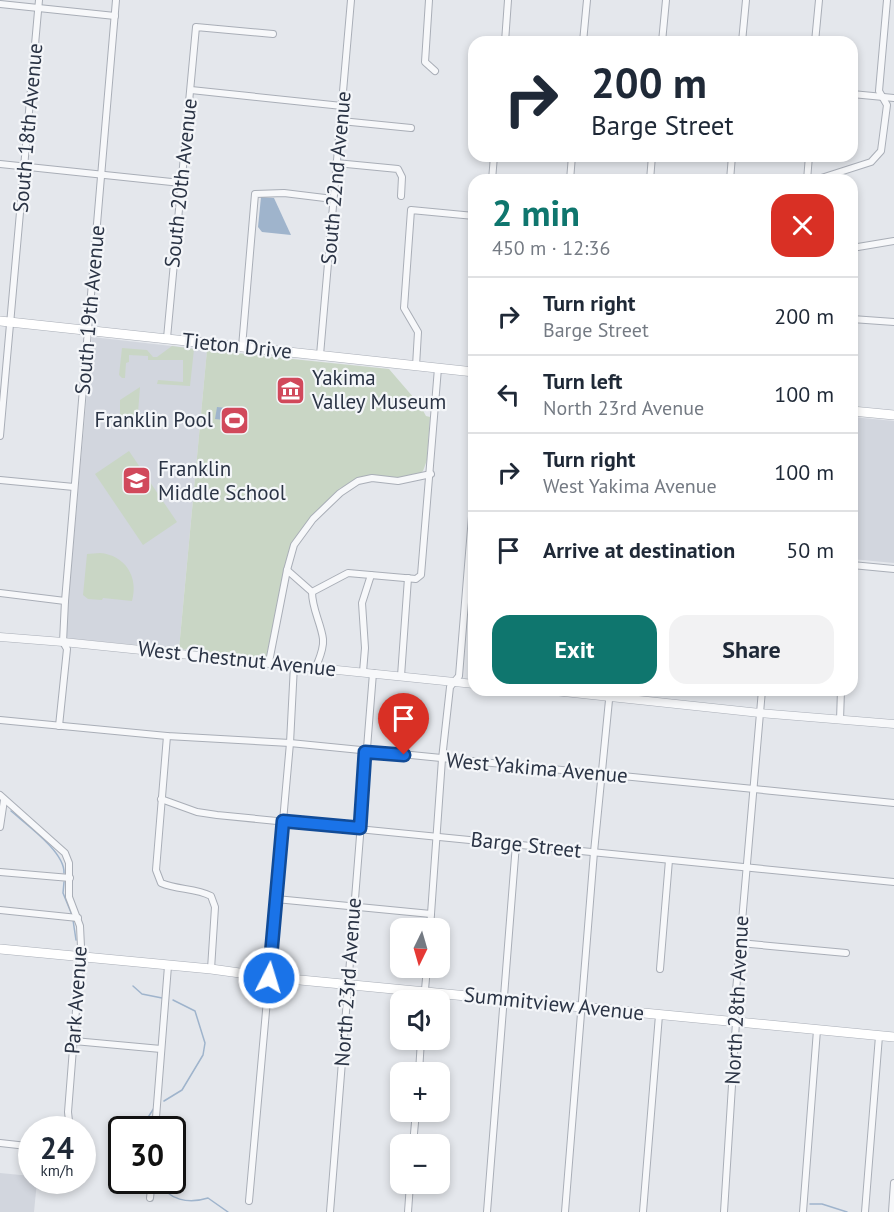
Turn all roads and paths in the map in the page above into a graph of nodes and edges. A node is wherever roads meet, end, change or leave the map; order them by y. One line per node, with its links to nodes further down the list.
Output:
1 (39, 0): 12 (street, South 18th Avenue)
2 (116, 0): 13 (street, South 19th Avenue)
3 (351, 0): 25 (street, South 22nd Avenue)
4 (429, 0): 20 (street)
5 (508, 0): 15 (street)
6 (587, 0): 16 (street)
7 (666, 0): 17 (street)
8 (746, 0): 18 (street)
9 (819, 0): 19 (street)
10 (887, 0): 23 (street)
11 (0, 4): 12 (street)
12 (39, 8): 13 (street); 30 (street, South 18th Avenue)
13 (115, 16): 32 (street, South 19th Avenue)
14 (273, 34): 21 (street, South 20th Avenue)
15 (505, 36)
16 (584, 36)
17 (663, 36)
18 (743, 36)
19 (816, 36)
20 (435, 71)
21 (190, 90): 25 (street); 33 (street, South 20th Avenue)
22 (858, 95): 23 (street)
23 (883, 97): 24 (street); 31 (street)
24 (894, 98)
25 (342, 106): 26 (street, South 22nd Avenue)
26 (341, 121): 27 (street); 28 (street, South 22nd Avenue)
27 (411, 128)
28 (336, 163): 34 (street); 35 (street, South 22nd Avenue)
29 (0, 164): 30 (street)
30 (24, 166): 32 (street); 40 (street, South 18th Avenue)
31 (836, 174)
32 (101, 175): 33 (street); 42 (street, South 19th Avenue)
33 (181, 183): 43 (street, South 20th Avenue)
34 (401, 196)
35 (333, 199): 44 (street); 45 (street, South 22nd Avenue)
36 (468, 215): 46 (street)
37 (894, 241): 38 (street)
38 (858, 247)
39 (858, 319): 41 (street)
40 (5, 322): 42 (main road, Tieton Drive); 51 (street, South 18th Avenue)
41 (894, 322)
42 (89, 331): 43 (main road, Tieton Drive); 54 (street, South 19th Avenue)
43 (166, 339): 44 (main road, Tieton Drive)
44 (242, 347): 45 (main road, Tieton Drive)
45 (320, 355): 46 (main road, Tieton Drive)
46 (416, 366): 47 (main road, Tieton Drive)
47 (438, 368): 48 (main road, Tieton Drive); 52 (street)
48 (468, 371)
49 (858, 412): 50 (main road)
50 (894, 415)
51 (0, 436)
52 (431, 474): 57 (street); 60 (street)
53 (0, 480): 54 (street)
54 (74, 487): 63 (street, South 19th Avenue)
55 (468, 566): 72 (street)
56 (858, 567): 58 (street)
57 (287, 570): 61 (street); 66 (street)
58 (894, 570)
59 (370, 575): 60 (street); 61 (street); 69 (street)
60 (408, 578): 71 (street)
61 (312, 592): 68 (street)
62 (0, 593): 63 (street)
63 (65, 601): 65 (street, South 19th Avenue)
64 (0, 637): 65 (street, West Chestnut Avenue)
65 (63, 642): 66 (street, West Chestnut Avenue); 82 (street, South 19th Avenue)
66 (269, 662): 67 (street, West Chestnut Avenue)
67 (294, 665): 68 (street, West Chestnut Avenue); 84 (street)
68 (316, 667): 69 (street, West Chestnut Avenue)
69 (363, 672): 70 (street, West Chestnut Avenue)
70 (373, 673): 71 (street, West Chestnut Avenue); 85 (street, North 23rd Avenue)
71 (401, 676): 72 (street, West Chestnut Avenue)
72 (453, 682): 73 (street, West Chestnut Avenue); 86 (street)
73 (468, 683)
74 (610, 696): 87 (street)
75 (632, 696): 78 (street)
76 (761, 696): 78 (street, North 28th Avenue)
77 (841, 696): 80 (street)
78 (760, 713): 80 (street); 88 (street, North 28th Avenue)
79 (0, 720): 82 (street, West Yakima Avenue)
80 (840, 720): 81 (street)
81 (894, 724)
82 (59, 726): 83 (street, West Yakima Avenue)
83 (167, 736): 84 (street, West Yakima Avenue); 90 (street)
84 (290, 743): 85 (street, West Yakima Avenue); 92 (street)
85 (365, 752): 86 (street, West Yakima Avenue); 94 (street, North 23rd Avenue)
86 (442, 759): 87 (street, West Yakima Avenue); 95 (street)
87 (602, 774): 88 (street, West Yakima Avenue); 97 (street)
88 (753, 789): 91 (street, West Yakima Avenue); 99 (street, North 28th Avenue)
89 (2, 797): 93 (street); 101 (street, Park Avenue)
90 (161, 799): 92 (street, Barge Street); 114 (street)
91 (894, 803)
92 (283, 821): 94 (street, Barge Street); 103 (street)
93 (0, 828)
94 (360, 828): 95 (street, Barge Street); 104 (street, North 23rd Avenue)
95 (437, 836): 96 (street, Barge Street); 106 (street)
96 (516, 844): 97 (street, Barge Street); 120 (street)
97 (594, 852): 98 (street, Barge Street); 121 (street)
98 (669, 860): 99 (street, Barge Street); 115 (street)
99 (746, 867): 102 (street, Barge Street); 109 (street, North 28th Avenue)
100 (0, 872): 101 (street)
101 (70, 878): 107 (street, Park Avenue)
102 (894, 882)
103 (276, 899): 104 (street); 116 (street)
104 (354, 906): 106 (street); 117 (street, North 23rd Avenue)
105 (0, 910): 107 (street)
106 (431, 914): 108 (street)
107 (74, 918): 112 (street, Park Avenue)
108 (431, 918)
109 (739, 943): 111 (street); 123 (street, North 28th Avenue)
110 (0, 949): 112 (main road, Summitview Avenue)
111 (846, 953)
112 (81, 958): 113 (main road, Summitview Avenue); 128 (street, Park Avenue)
113 (168, 966): 114 (main road, Summitview Avenue); 129 (street)
114 (211, 969): 116 (main road, Summitview Avenue)
115 (660, 969)
116 (269, 978): 117 (main road, Summitview Avenue); 138 (street)
117 (348, 984): 118 (main road, Summitview Avenue); 139 (street, North 23rd Avenue)
118 (390, 991)
119 (450, 997): 120 (main road, Summitview Avenue)
120 (504, 999): 121 (main road, Summitview Avenue); 141 (street)
121 (581, 1007): 122 (main road, Summitview Avenue); 142 (street)
122 (658, 1014): 123 (main road, Summitview Avenue); 143 (street)
123 (736, 1022): 124 (main road, Summitview Avenue); 144 (street, North 28th Avenue)
124 (817, 1030): 126 (main road, Summitview Avenue); 145 (street)
125 (894, 1030): 127 (street)
126 (879, 1036): 127 (main road, Summitview Avenue); 146 (street)
127 (894, 1037)
128 (74, 1041): 129 (street); 130 (street, Park Avenue)
129 (161, 1049): 131 (street)
130 (68, 1116)
131 (156, 1116)
132 (0, 1143): 133 (street)
133 (18, 1145)
134 (894, 1184): 147 (street)
135 (150, 1194): 137 (street)
136 (409, 1194): 140 (street)
137 (150, 1198)
138 (249, 1201)
139 (330, 1212)
140 (408, 1212)
141 (486, 1212)
142 (565, 1212)
143 (644, 1212)
144 (724, 1212)
145 (803, 1212)
146 (865, 1212)
147 (892, 1212)

